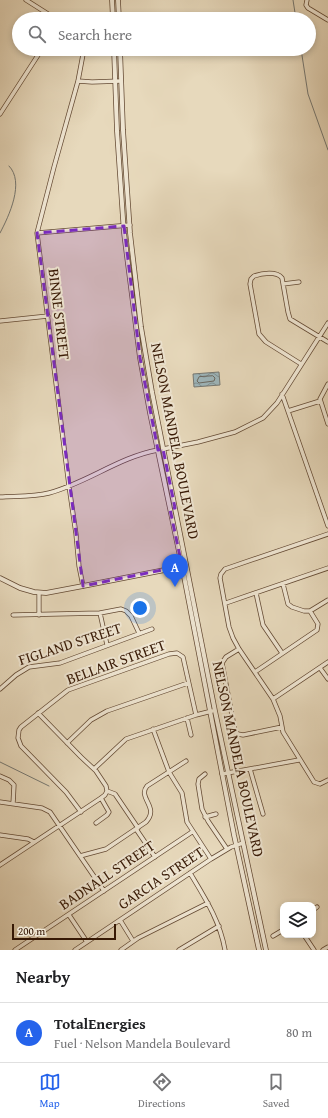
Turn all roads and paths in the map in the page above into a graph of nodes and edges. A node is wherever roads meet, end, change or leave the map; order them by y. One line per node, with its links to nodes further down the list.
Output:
1 (26, 0): 7 (street)
2 (112, 0): 5 (street)
3 (118, 0): 6 (street)
4 (307, 0): 8 (street)
5 (113, 10): 6 (street)
6 (118, 10)
7 (45, 12)
8 (315, 12)
9 (316, 13): 10 (street)
10 (328, 20)
11 (37, 56): 18 (street)
12 (83, 56): 15 (street, BINNE STREET)
13 (114, 56): 16 (street, NELSON MANDELA BOULEVARD)
14 (120, 56): 17 (street, NELSON MANDELA BOULEVARD)
15 (78, 81): 16 (street); 21 (street, BINNE STREET)
16 (115, 81): 17 (street); 20 (street, NELSON MANDELA BOULEVARD)
17 (121, 81): 19 (street, NELSON MANDELA BOULEVARD)
18 (0, 113)
19 (130, 225): 20 (street); 35 (street, NELSON MANDELA BOULEVARD)
20 (124, 226): 21 (street); 36 (street, NELSON MANDELA BOULEVARD)
21 (38, 233): 24 (street, BINNE STREET)
22 (300, 282): 23 (street)
23 (284, 284): 27 (street); 29 (street)
24 (48, 316): 25 (street); 37 (street, BINNE STREET)
25 (0, 321)
26 (328, 323): 27 (street)
27 (319, 336): 28 (street); 29 (street)
28 (328, 342)
29 (301, 364): 31 (street)
30 (328, 384): 32 (street)
31 (282, 394): 33 (street); 35 (street)
32 (320, 401): 33 (street); 34 (street)
33 (288, 411): 41 (street)
34 (328, 424)
35 (163, 449): 36 (street); 39 (street, NELSON MANDELA BOULEVARD)
36 (158, 450): 37 (street); 40 (street, NELSON MANDELA BOULEVARD)
37 (69, 486): 38 (street); 48 (street, BINNE STREET)
38 (0, 496)
39 (175, 508): 40 (street); 44 (street, NELSON MANDELA BOULEVARD)
40 (170, 509): 44 (street, NELSON MANDELA BOULEVARD)
41 (327, 521): 42 (street)
42 (328, 526)
43 (328, 534): 52 (street)
44 (185, 566): 48 (street); 61 (street, NELSON MANDELA BOULEVARD)
45 (328, 568): 47 (street)
46 (0, 578): 49 (street)
47 (283, 584): 50 (street); 53 (street)
48 (83, 586): 49 (street)
49 (39, 593): 56 (street)
50 (256, 594): 52 (street); 62 (street)
51 (328, 600): 53 (street)
52 (226, 604): 60 (street)
53 (310, 611): 62 (street)
54 (100, 614): 56 (street); 58 (street); 59 (street)
55 (13, 615): 56 (street)
56 (39, 615)
57 (152, 629): 58 (street, FIGLAND STREET)
58 (140, 634): 59 (street, FIGLAND STREET)
59 (108, 645): 68 (street, FIGLAND STREET)
60 (239, 649): 65 (street); 75 (street)
61 (201, 653): 70 (street, NELSON MANDELA BOULEVARD); 71 (street, NELSON MANDELA BOULEVARD)
62 (282, 653): 65 (street)
63 (328, 662): 64 (street)
64 (320, 668): 66 (street); 69 (street)
65 (255, 672): 69 (street)
66 (328, 679)
67 (188, 683): 72 (street, BELLAIR STREET); 73 (street, BELLAIR STREET); 78 (street)
68 (0, 689)
69 (273, 699): 75 (street)
70 (215, 711): 71 (street); 84 (street, NELSON MANDELA BOULEVARD)
71 (210, 712): 73 (street); 86 (street, NELSON MANDELA BOULEVARD)
72 (38, 713): 78 (street); 93 (street, BELLAIR STREET)
73 (196, 715): 74 (street)
74 (186, 718): 76 (street); 77 (street)
75 (282, 728): 79 (street)
76 (153, 729): 81 (street); 83 (street)
77 (191, 735)
78 (67, 742): 81 (street)
79 (299, 760): 82 (street); 88 (street)
80 (186, 761): 83 (street)
81 (94, 769): 89 (street)
82 (250, 769): 84 (street); 95 (street)
83 (169, 772): 99 (street); 100 (street)
84 (228, 773): 86 (street); 103 (street, NELSON MANDELA BOULEVARD)
85 (205, 774): 96 (street)
86 (222, 774): 104 (street, NELSON MANDELA BOULEVARD)
87 (0, 776): 92 (street)
88 (328, 780)
89 (107, 791): 90 (street); 99 (street)
90 (101, 798): 93 (street); 97 (street)
91 (0, 802): 92 (street)
92 (13, 804): 98 (street)
93 (81, 812): 98 (street)
94 (216, 814): 96 (street)
95 (263, 814)
96 (205, 817): 105 (street)
97 (96, 823)
98 (60, 825): 102 (street); 106 (street)
99 (138, 829): 106 (street); 107 (street)
100 (192, 832): 107 (street, BADNALL STREET); 108 (street)
101 (0, 835): 102 (street)
102 (34, 842): 109 (street)
103 (243, 843): 104 (street, GARCIA STREET); 114 (street, NELSON MANDELA BOULEVARD)
104 (236, 845): 105 (street, GARCIA STREET); 115 (street, NELSON MANDELA BOULEVARD)
105 (227, 849): 108 (street, GARCIA STREET)
106 (80, 856): 111 (street)
107 (155, 857): 111 (street, BADNALL STREET)
108 (211, 859): 110 (street, GARCIA STREET)
109 (0, 866)
110 (190, 874): 112 (street); 116 (street, GARCIA STREET)
111 (104, 891): 113 (street, BADNALL STREET)
112 (208, 903): 117 (street); 121 (street)
113 (70, 915): 122 (street); 124 (street, BADNALL STREET)
114 (258, 917): 115 (street); 130 (street, NELSON MANDELA BOULEVARD)
115 (252, 918): 129 (street, NELSON MANDELA BOULEVARD)
116 (120, 920): 121 (street); 122 (street, GARCIA STREET)
117 (219, 926): 127 (street); 128 (street)
118 (280, 932): 119 (street)
119 (273, 936)
120 (306, 938): 131 (street)
121 (133, 940): 126 (street)
122 (87, 942): 125 (street, GARCIA STREET)
123 (328, 947): 132 (street)
124 (15, 950)
125 (75, 950)
126 (121, 950)
127 (179, 950)
128 (224, 950)
129 (259, 950)
130 (266, 950)
131 (314, 950)
132 (323, 950)

